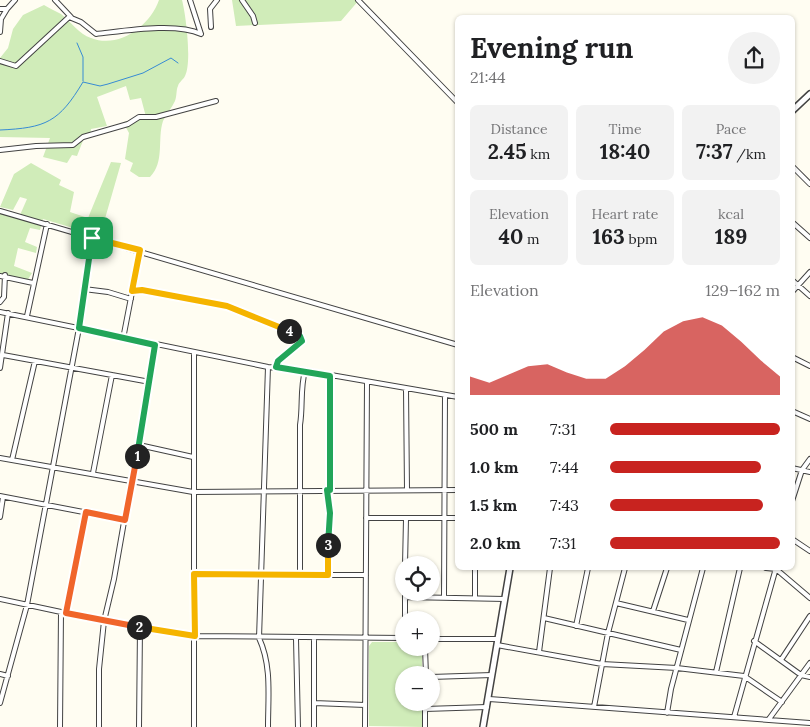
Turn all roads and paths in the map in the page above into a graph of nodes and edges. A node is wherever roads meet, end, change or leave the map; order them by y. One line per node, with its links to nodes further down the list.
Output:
1 (15, 0): 8 (street)
2 (56, 0): 9 (street)
3 (190, 0): 9 (street)
4 (217, 0): 11 (street)
5 (242, 0): 10 (street)
6 (358, 0): 15 (street)
7 (0, 10): 8 (street)
8 (7, 10): 12 (street)
9 (71, 17): 13 (street)
10 (255, 24)
11 (211, 27)
12 (0, 32)
13 (0, 61)
14 (810, 94): 17 (street)
15 (455, 100)
16 (216, 101): 18 (street)
17 (795, 108)
18 (0, 150)
19 (795, 169): 20 (street)
20 (810, 184)
21 (0, 211): 22 (street)
22 (46, 224): 24 (street); 29 (street)
23 (795, 225): 25 (street)
24 (92, 238): 26 (street); 32 (street)
25 (810, 238)
26 (140, 250): 34 (street); 43 (street)
27 (810, 272): 31 (street)
28 (3, 276): 29 (street); 37 (street)
29 (33, 283): 40 (street)
30 (795, 283): 31 (street)
31 (798, 286): 33 (street); 35 (street)
32 (84, 289): 36 (street); 41 (street)
33 (795, 289)
34 (132, 291): 36 (street); 52 (street)
35 (810, 296)
36 (131, 299): 42 (street)
37 (0, 302)
38 (0, 312): 39 (street)
39 (8, 313): 40 (street); 46 (street)
40 (27, 316): 41 (street)
41 (79, 328): 42 (street); 49 (street)
42 (123, 339): 44 (street)
43 (455, 344)
44 (155, 345): 45 (street); 57 (street)
45 (194, 353): 51 (street); 65 (street)
46 (3, 355): 48 (street); 53 (street)
47 (795, 358): 50 (street)
48 (35, 361): 49 (street); 68 (street)
49 (72, 366): 55 (street); 69 (street)
50 (810, 366)
51 (268, 367): 52 (street); 80 (street)
52 (276, 367): 54 (street)
53 (0, 368)
54 (305, 371): 56 (street); 81 (street)
55 (112, 375): 57 (street); 73 (street)
56 (330, 376): 58 (street); 76 (street)
57 (150, 382): 64 (street)
58 (367, 382): 59 (street); 75 (street)
59 (406, 389): 60 (street); 77 (street)
60 (445, 395): 61 (street); 78 (street)
61 (455, 397)
62 (795, 412): 63 (street)
63 (810, 419)
64 (139, 445): 65 (street); 74 (street)
65 (193, 457): 82 (street)
66 (0, 458): 68 (street)
67 (810, 459): 71 (street)
68 (12, 460): 69 (street)
69 (52, 466): 73 (street); 85 (street)
70 (795, 469): 71 (street)
71 (802, 470): 72 (street); 83 (street)
72 (810, 472)
73 (93, 473): 74 (street)
74 (132, 480): 82 (street); 92 (street)
75 (366, 489): 76 (street); 77 (street); 88 (street)
76 (329, 490): 81 (street); 110 (street)
77 (406, 490): 78 (street)
78 (444, 490): 79 (street); 89 (street)
79 (455, 490)
80 (264, 491): 81 (street); 82 (street); 107 (street)
81 (300, 491): 108 (street)
82 (193, 492): 106 (street)
83 (795, 492)
84 (1, 497): 85 (street); 87 (street)
85 (44, 506): 86 (street); 118 (street)
86 (86, 512): 92 (street); 121 (street)
87 (0, 517)
88 (366, 518): 91 (street); 109 (street)
89 (445, 518): 90 (street); 91 (street); 112 (street)
90 (455, 518)
91 (406, 519): 95 (street)
92 (125, 520): 124 (street)
93 (795, 541): 94 (street)
94 (810, 551)
95 (405, 556)
96 (475, 570): 113 (street)
97 (510, 570): 116 (street)
98 (550, 570): 123 (street)
99 (588, 570): 126 (street)
100 (624, 570): 117 (street)
101 (666, 570): 119 (street)
102 (702, 570): 125 (street)
103 (740, 570): 145 (street)
104 (775, 570): 137 (street)
105 (778, 570): 114 (street)
106 (194, 574): 107 (street); 129 (street)
107 (260, 574): 108 (street); 130 (street)
108 (300, 574): 110 (street)
109 (366, 574): 110 (street); 131 (street)
110 (328, 575)
111 (440, 597): 112 (street)
112 (444, 597): 113 (street)
113 (475, 598): 116 (street)
114 (810, 598)
115 (0, 599): 118 (street)
116 (505, 599): 136 (street)
117 (616, 603): 119 (street); 128 (street)
118 (27, 605): 120 (street); 149 (street)
119 (653, 611): 125 (street)
120 (60, 612): 121 (street); 166 (street)
121 (66, 613): 124 (street)
122 (810, 616): 141 (street)
123 (544, 618): 126 (street); 140 (street)
124 (104, 620): 127 (street); 167 (street)
125 (688, 620): 139 (street)
126 (576, 626): 128 (street)
127 (140, 627): 129 (street); 168 (street)
128 (608, 633): 139 (street); 143 (street)
129 (195, 636): 130 (street); 169 (street)
130 (259, 638): 133 (street); 170 (street)
131 (366, 638): 132 (street); 134 (street); 157 (street)
132 (395, 638)
133 (296, 639): 134 (street); 171 (street)
134 (314, 639): 154 (street)
135 (440, 639): 136 (street)
136 (498, 639): 138 (street)
137 (754, 641): 141 (street); 150 (street)
138 (497, 646): 140 (street); 147 (street)
139 (681, 650): 144 (street)
140 (539, 652): 143 (street)
141 (780, 660): 148 (street)
142 (810, 663): 148 (street)
143 (602, 664): 144 (street); 158 (street)
144 (677, 668): 145 (street); 162 (street)
145 (716, 672): 150 (street)
146 (0, 674): 149 (street)
147 (492, 675): 151 (street); 153 (street)
148 (801, 675): 152 (street); 155 (street)
149 (8, 676): 156 (street)
150 (744, 676): 155 (street); 163 (street)
151 (440, 677)
152 (810, 677)
153 (489, 699): 158 (street); 160 (street)
154 (314, 702): 157 (street); 172 (street)
155 (782, 702): 164 (street)
156 (0, 704)
157 (365, 705): 173 (street)
158 (594, 707): 162 (street)
159 (440, 708): 160 (street)
160 (488, 708): 175 (street)
161 (425, 711): 174 (street)
162 (667, 713): 163 (street)
163 (734, 717): 164 (street)
164 (769, 719): 165 (street)
165 (810, 723)
166 (60, 727)
167 (99, 727)
168 (140, 727)
169 (194, 727)
170 (268, 727)
171 (298, 727)
172 (314, 727)
173 (365, 727)
174 (425, 727)
175 (484, 727)

